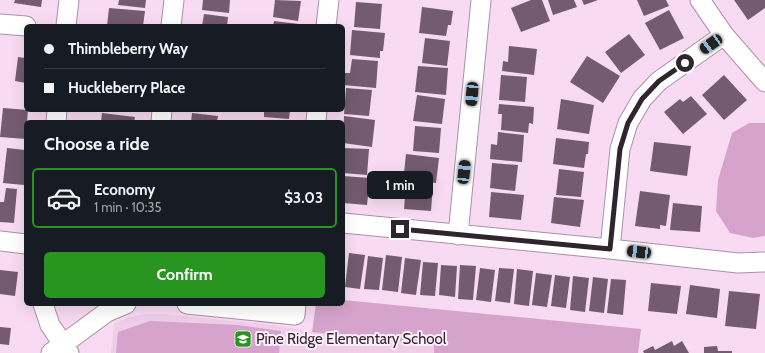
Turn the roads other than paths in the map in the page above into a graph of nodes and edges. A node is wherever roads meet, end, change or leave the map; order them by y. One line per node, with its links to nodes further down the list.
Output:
1 (69, 0): 7 (street)
2 (174, 0): 8 (street)
3 (329, 0): 9 (street)
4 (481, 0): 14 (street)
5 (700, 0): 11 (street)
6 (0, 24): 10 (street)
7 (66, 24)
8 (171, 24)
9 (326, 24)
10 (24, 26)
11 (724, 35): 12 (street); 17 (street)
12 (765, 82)
13 (345, 224): 14 (street)
14 (458, 235): 17 (street)
15 (0, 241): 16 (street)
16 (24, 244)
17 (610, 249): 18 (street)
18 (765, 262)
19 (44, 306): 23 (street)
20 (121, 306): 23 (street)
21 (223, 306): 22 (street)
22 (296, 310)
23 (61, 350)

